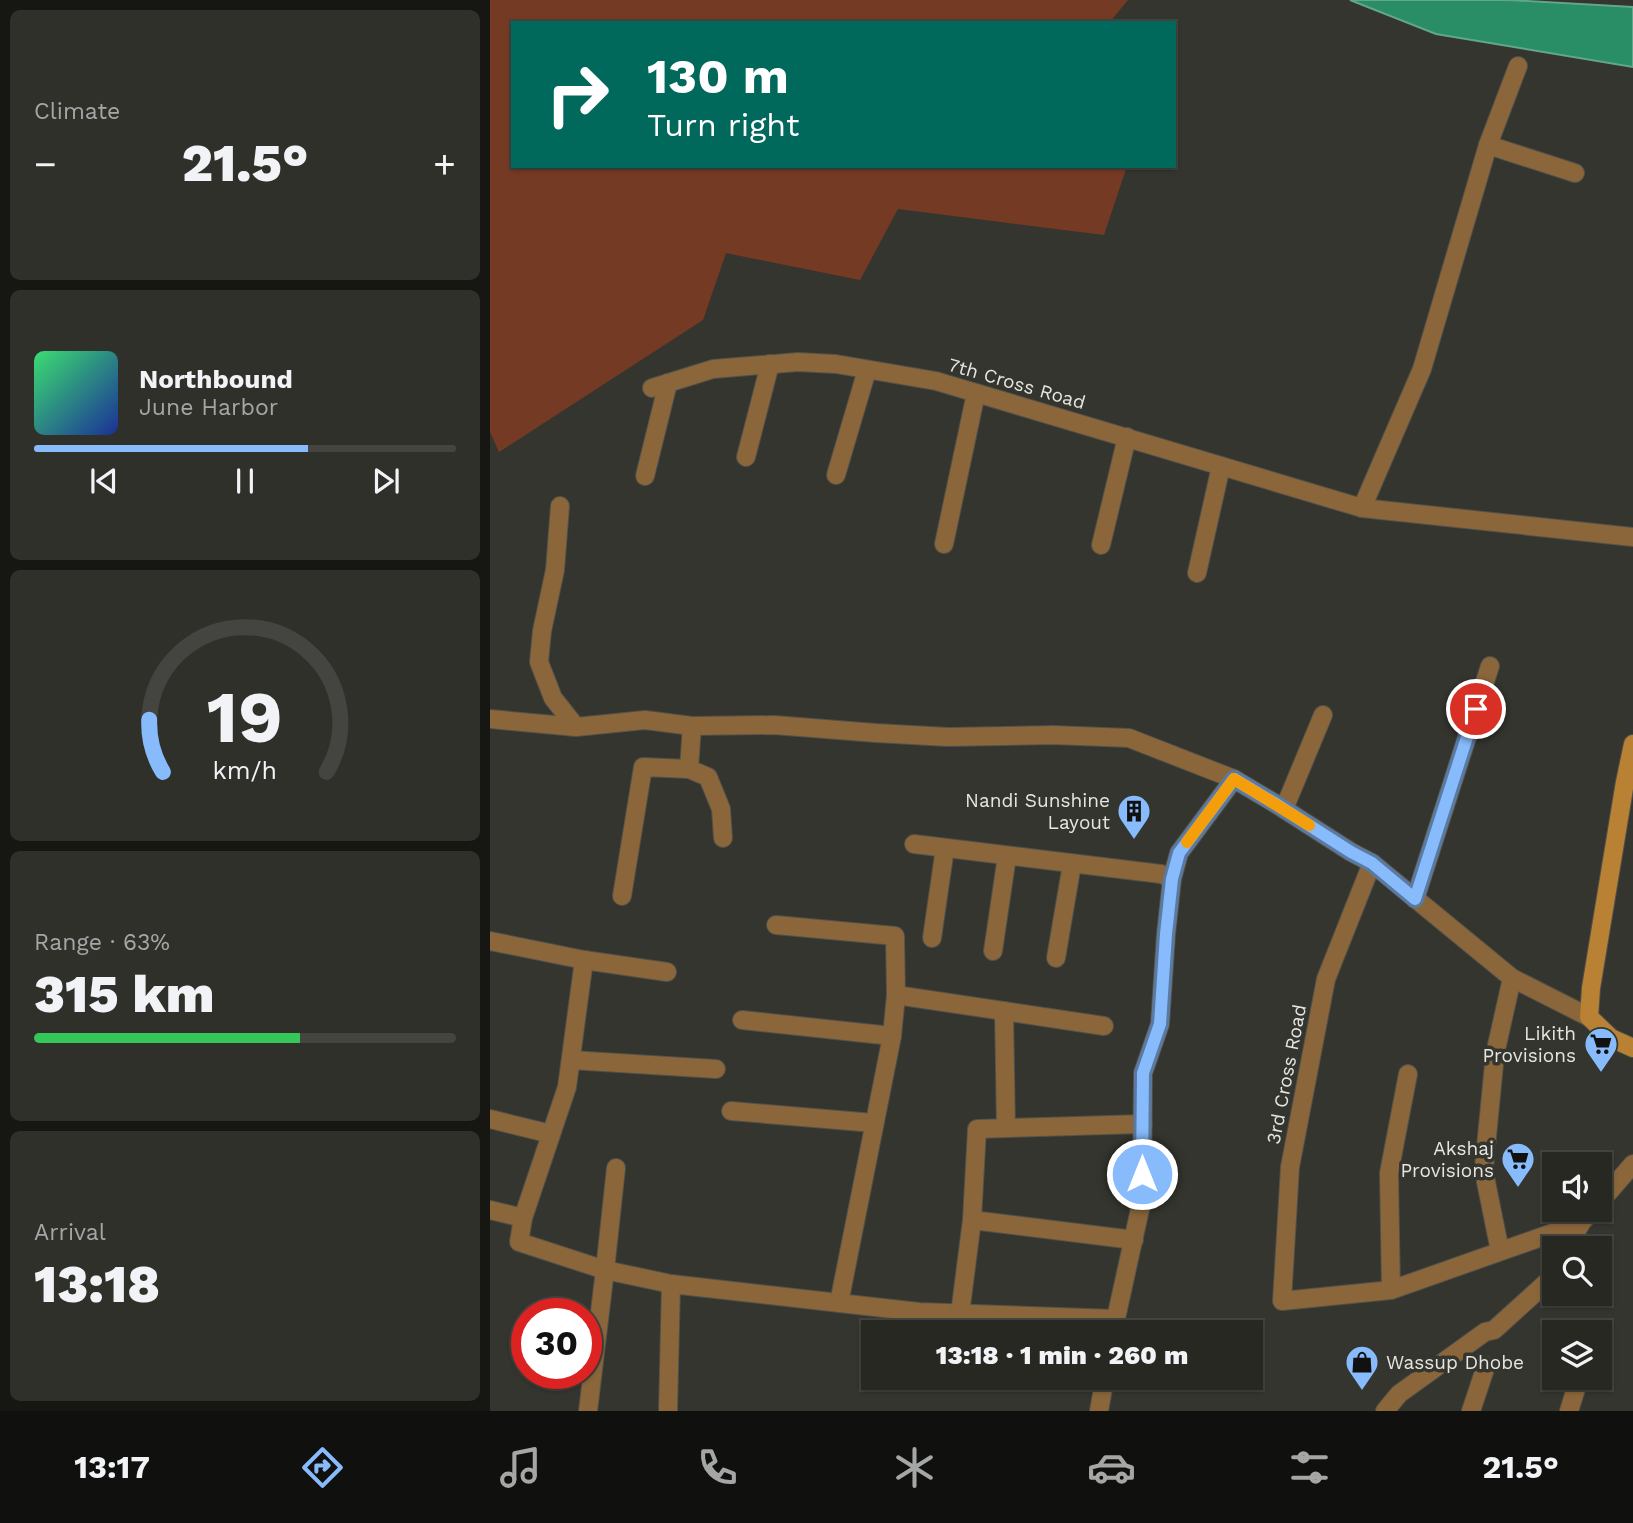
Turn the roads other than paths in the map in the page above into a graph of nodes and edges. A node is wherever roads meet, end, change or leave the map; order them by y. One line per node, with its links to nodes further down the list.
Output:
1 (1518, 66): 2 (street)
2 (1488, 145): 3 (street); 13 (street)
3 (1575, 173)
4 (770, 364): 5 (street, 7th Cross Road); 8 (street); 11 (street, 7th Cross Road)
5 (867, 369): 6 (street, 7th Cross Road); 10 (street)
6 (976, 393): 7 (street, 7th Cross Road); 15 (street)
7 (1127, 437): 9 (street, 7th Cross Road); 16 (street)
8 (746, 457)
9 (1221, 466): 13 (street, 7th Cross Road); 17 (street)
10 (836, 475)
11 (645, 476)
12 (560, 506): 22 (street)
13 (1362, 508): 14 (street, 7th Cross Road)
14 (1633, 537)
15 (944, 544)
16 (1101, 545)
17 (1197, 573)
18 (1490, 666): 35 (street)
19 (1323, 715): 26 (street)
20 (490, 719): 22 (street)
21 (692, 726): 22 (street); 24 (street); 25 (street)
22 (576, 727)
23 (1633, 744): 46 (street)
24 (689, 769): 27 (street); 34 (street)
25 (1234, 779): 26 (street); 33 (street)
26 (1284, 809): 32 (street)
27 (723, 838)
28 (914, 844): 29 (street)
29 (946, 848): 30 (street); 37 (street)
30 (1007, 856): 31 (street); 39 (street)
31 (1072, 863): 33 (street); 40 (street)
32 (1372, 863): 35 (street); 73 (street, 3rd Cross Road)
33 (1172, 879): 57 (street)
34 (622, 895)
35 (1415, 899): 43 (street)
36 (776, 925): 44 (street)
37 (932, 938)
38 (490, 941): 41 (street)
39 (993, 951)
40 (1056, 958)
41 (589, 961): 42 (street); 51 (street)
42 (667, 972)
43 (1512, 978): 46 (street); 69 (street)
44 (896, 995): 45 (street); 49 (street)
45 (1004, 1011): 48 (street); 58 (street)
46 (1589, 1017): 50 (street)
47 (742, 1020): 49 (street)
48 (1104, 1026)
49 (892, 1036): 56 (street)
50 (1633, 1048)
51 (571, 1060): 52 (street); 59 (street)
52 (716, 1069)
53 (1408, 1074): 73 (street)
54 (731, 1111): 56 (street)
55 (490, 1119): 59 (street)
56 (874, 1123): 74 (street)
57 (1143, 1124): 58 (street); 68 (street)
58 (1006, 1128): 65 (street)
59 (551, 1134): 64 (street)
60 (1633, 1164): 62 (street)
61 (615, 1168): 70 (street)
62 (1612, 1188)
63 (490, 1210): 64 (street)
64 (523, 1218): 70 (street)
65 (972, 1220): 68 (street); 75 (street)
66 (1581, 1223): 67 (street); 69 (street)
67 (1574, 1236)
68 (1134, 1240): 77 (street)
69 (1500, 1251): 73 (street)
70 (606, 1270): 71 (street); 81 (street)
71 (671, 1284): 74 (street); 82 (street)
72 (1542, 1287): 84 (street)
73 (1391, 1290)
74 (839, 1303): 75 (street)
75 (960, 1314): 76 (street)
76 (1044, 1320)
77 (1115, 1320)
78 (1486, 1366): 85 (street)
79 (1103, 1390): 83 (street)
80 (1576, 1390): 86 (street)
81 (588, 1411)
82 (668, 1411)
83 (1099, 1411)
84 (1385, 1411)
85 (1471, 1411)
86 (1569, 1411)

